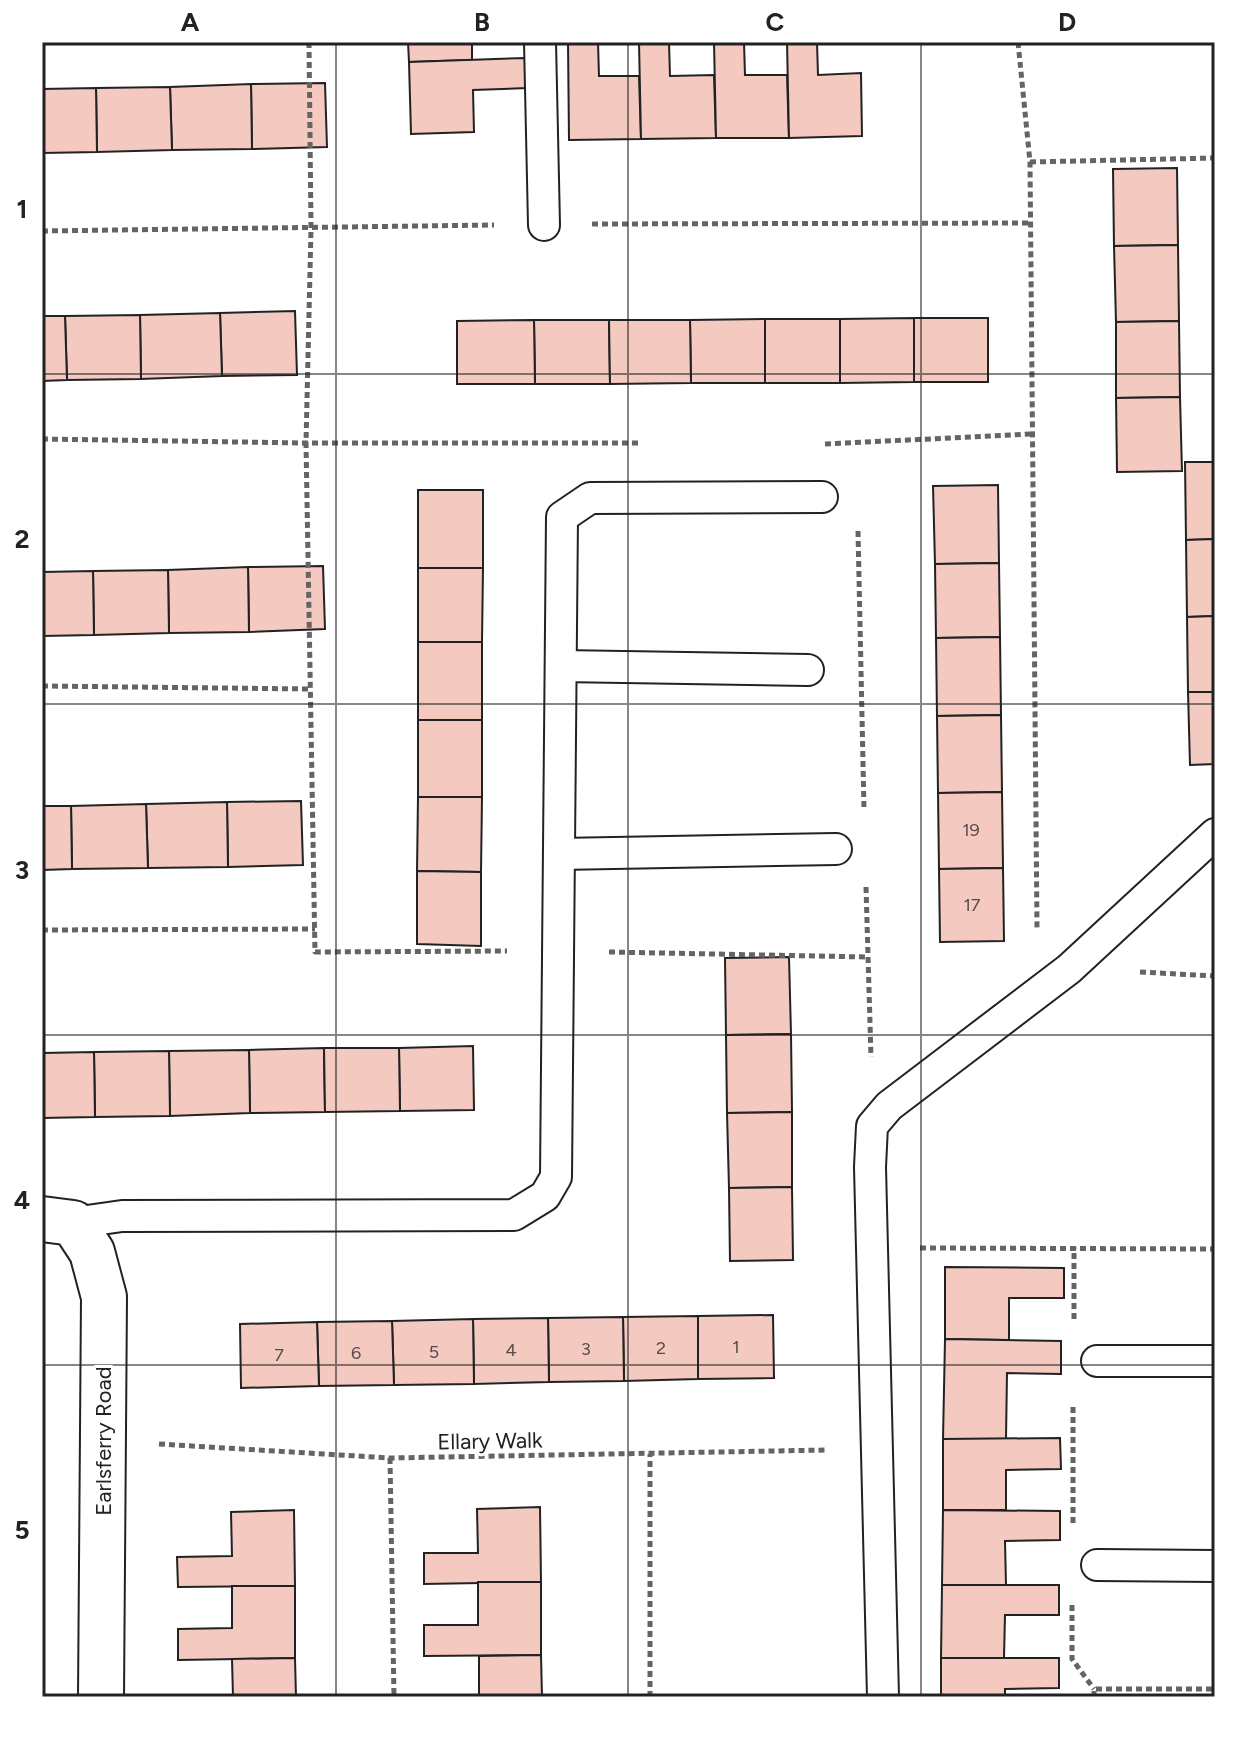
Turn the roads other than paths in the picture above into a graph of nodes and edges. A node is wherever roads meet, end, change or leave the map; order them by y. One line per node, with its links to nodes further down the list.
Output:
1 (540, 42): 2 (lane)
2 (544, 225)
3 (822, 497): 4 (lane)
4 (561, 666): 5 (lane); 8 (lane)
5 (808, 670)
6 (1215, 834): 15 (lane)
7 (836, 849): 8 (lane)
8 (559, 854): 9 (lane)
9 (58, 1221): 14 (street, Earlsferry Road)
10 (1097, 1361): 11 (lane)
11 (1215, 1361)
12 (1097, 1565): 13 (lane)
13 (1215, 1566)
14 (101, 1697)
15 (883, 1697)

